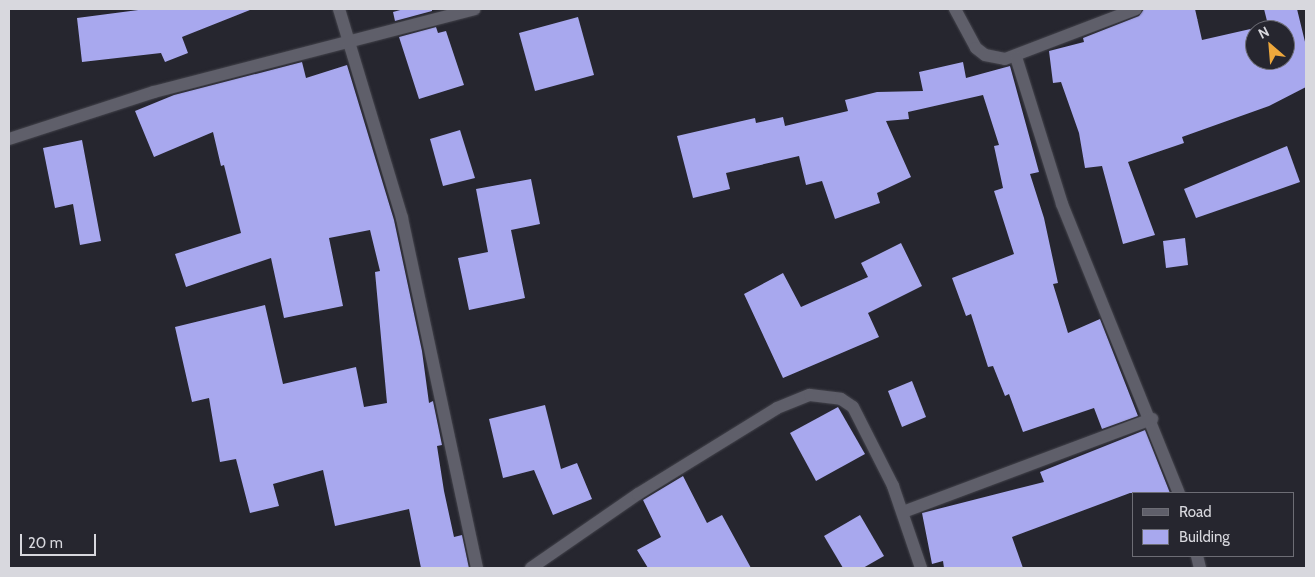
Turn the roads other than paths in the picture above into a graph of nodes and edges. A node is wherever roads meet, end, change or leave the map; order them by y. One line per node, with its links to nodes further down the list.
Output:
1 (339, 9): 5 (street)
2 (474, 9): 5 (street)
3 (954, 9): 6 (street)
4 (1136, 9): 6 (street)
5 (349, 43): 7 (street); 11 (street)
6 (1016, 57): 8 (street)
7 (9, 139)
8 (1152, 419): 9 (street); 10 (street)
9 (1180, 492)
10 (903, 512): 12 (street); 13 (street)
11 (477, 568)
12 (531, 568)
13 (921, 568)

